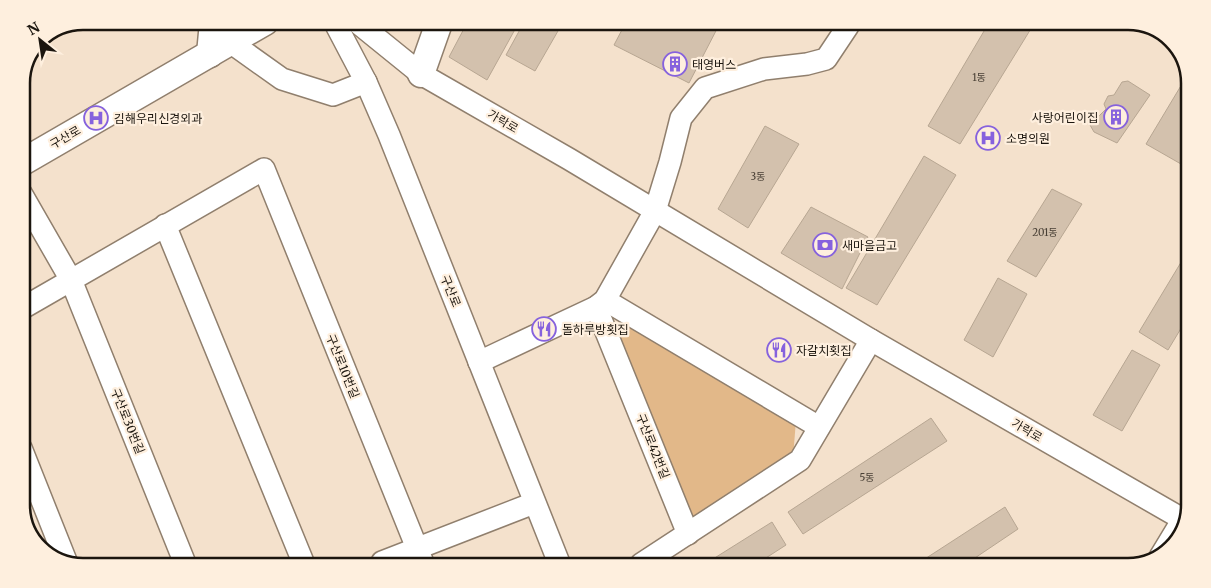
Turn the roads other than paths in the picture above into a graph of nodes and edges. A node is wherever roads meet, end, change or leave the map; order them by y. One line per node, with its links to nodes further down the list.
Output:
1 (215, 30): 7 (main road)
2 (252, 30): 7 (main road, 구산로)
3 (339, 30): 9 (street, 구산로)
4 (367, 30): 8 (street, 가락로)
5 (437, 30): 8 (main road)
6 (845, 30): 12 (street)
7 (220, 48): 9 (street); 10 (main road, 구산로)
8 (421, 74): 12 (street, 가락로)
9 (366, 82): 18 (street, 구산로)
10 (30, 158)
11 (30, 208): 14 (street, 구산로30번길)
12 (654, 211): 16 (street); 17 (street, 가락로)
13 (165, 225): 14 (street); 25 (street, 구산로10번길); 27 (street)
14 (71, 280): 15 (street); 26 (street, 구산로30번길)
15 (30, 304)
16 (600, 304): 18 (street); 19 (street); 23 (street, 구산로42번길)
17 (871, 340): 19 (street); 22 (street, 가락로)
18 (479, 362): 21 (street, 구산로)
19 (819, 427): 23 (street)
20 (30, 471): 24 (street)
21 (534, 503): 25 (street); 29 (street, 구산로)
22 (1179, 518)
23 (688, 534): 30 (street)
24 (63, 554)
25 (420, 556): 28 (street)
26 (183, 558)
27 (300, 558)
28 (407, 558)
29 (557, 558)
30 (650, 558)

